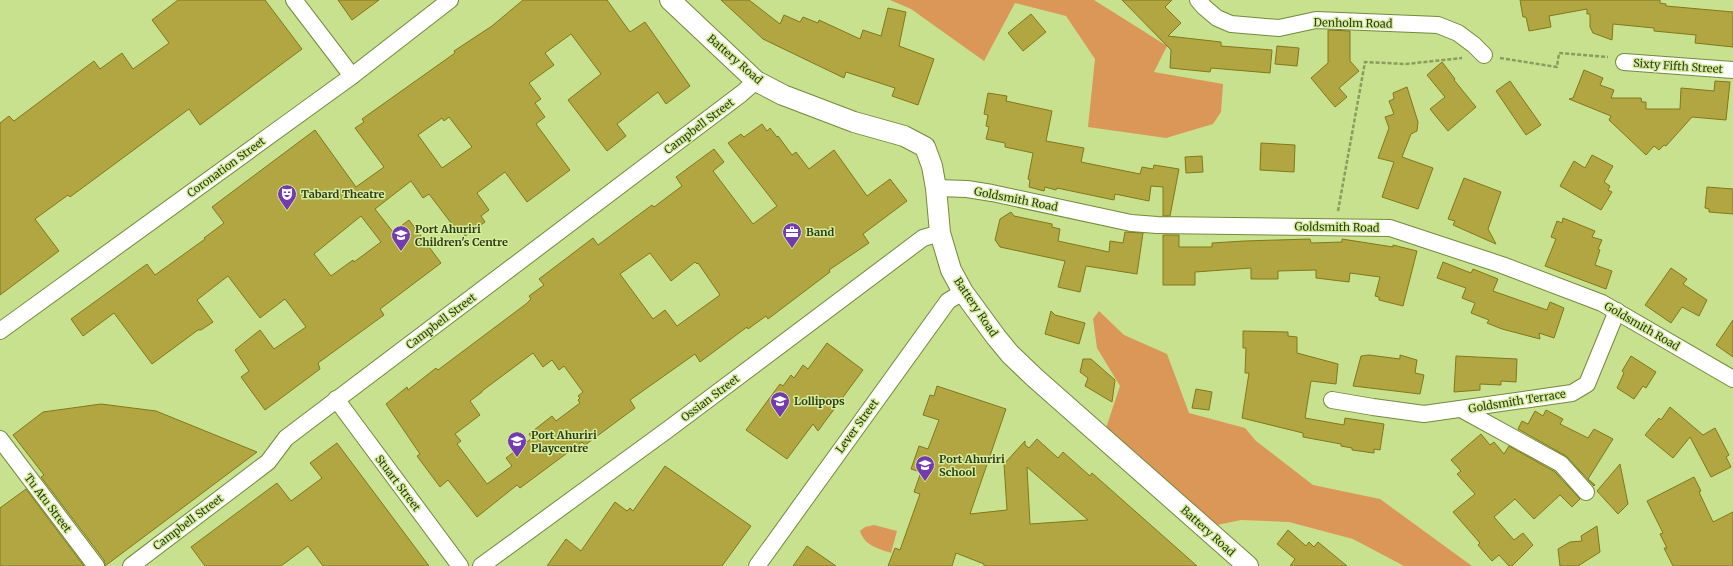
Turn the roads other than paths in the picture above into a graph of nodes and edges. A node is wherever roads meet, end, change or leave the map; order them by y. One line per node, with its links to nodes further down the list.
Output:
1 (294, 0): 8 (street)
2 (450, 0): 8 (street, Coronation Street)
3 (670, 0): 9 (street, Battery Road)
4 (1198, 0): 5 (street, Denholm Road)
5 (1484, 55)
6 (1624, 62): 7 (street, Sixty Fifth Street)
7 (1733, 70)
8 (352, 76): 14 (street, Coronation Street)
9 (756, 81): 10 (street, Battery Road); 16 (street, Campbell Street)
10 (936, 188): 11 (street, Battery Road); 13 (street, Goldsmith Road)
11 (940, 233): 12 (street, Battery Road); 24 (street, Ossian Street)
12 (963, 292): 25 (street, Lever Street); 26 (street, Battery Road)
13 (1617, 311): 15 (street, Goldsmith Road); 18 (street, Goldsmith Terrace)
14 (0, 331)
15 (1733, 379)
16 (336, 399): 22 (street, Campbell Street); 23 (street, Stuart Street)
17 (1332, 400): 18 (street, Goldsmith Terrace)
18 (1460, 409): 20 (street, Goldsmith Terrace)
19 (0, 440): 21 (street, Tu Atu Street)
20 (1586, 492)
21 (96, 566)
22 (130, 566)
23 (460, 566)
24 (481, 566)
25 (757, 566)
26 (1248, 566)

